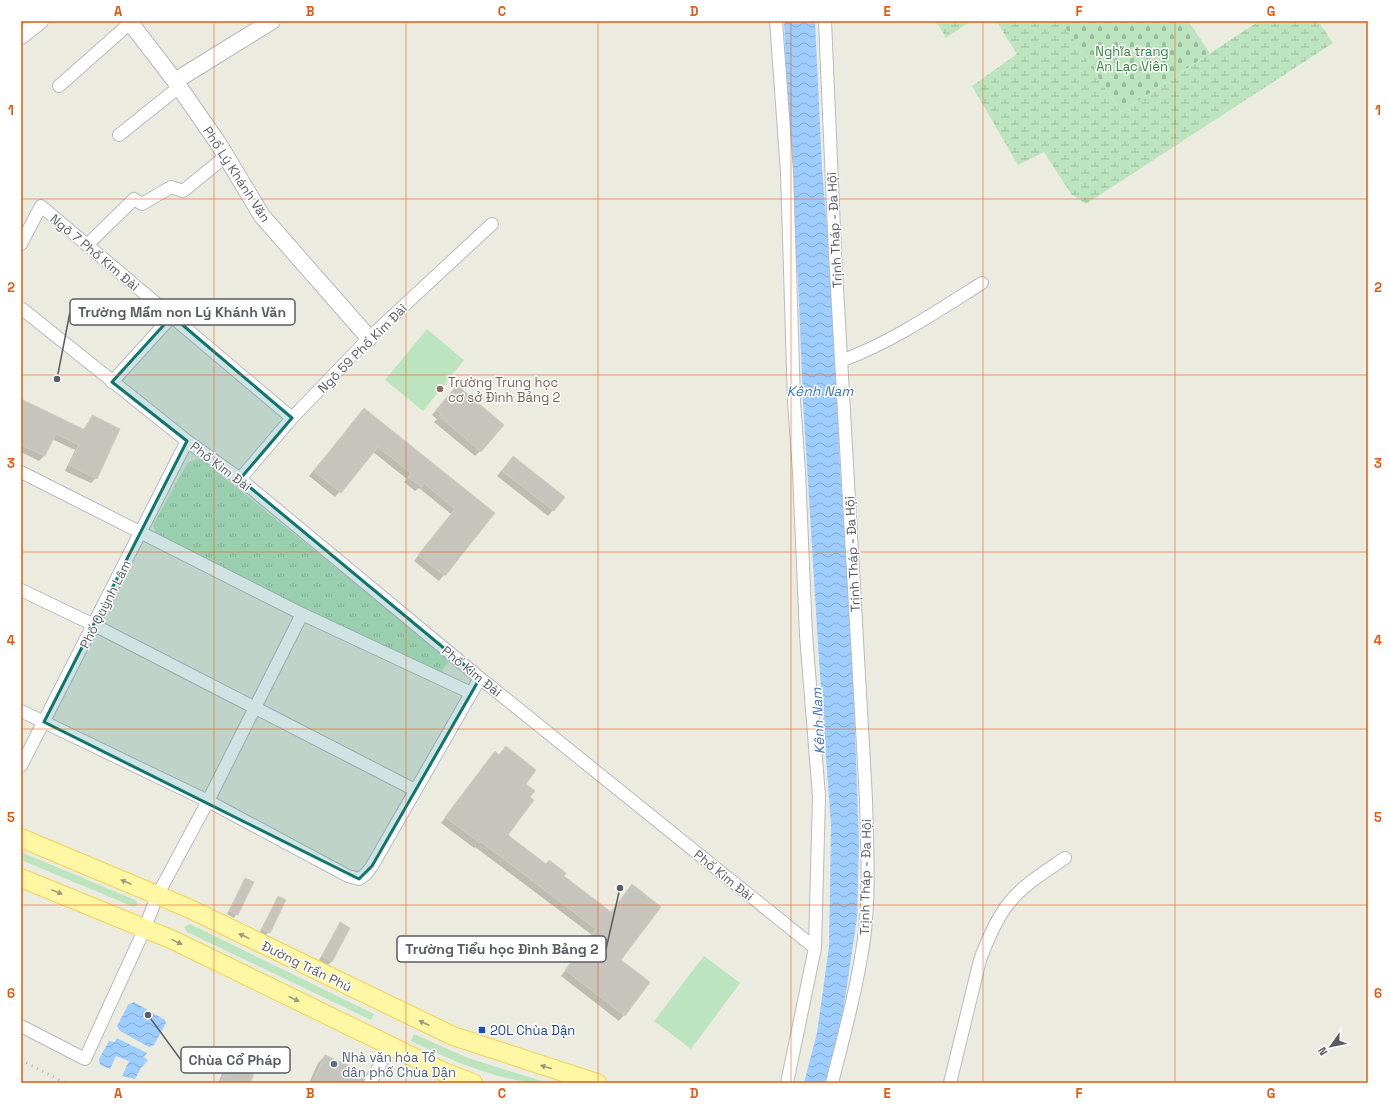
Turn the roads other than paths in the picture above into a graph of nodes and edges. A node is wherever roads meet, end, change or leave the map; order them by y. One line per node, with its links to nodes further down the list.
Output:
1 (40, 21): 6 (main road)
2 (272, 21): 7 (main road)
3 (776, 21): 41 (street)
4 (825, 21): 18 (street, Trịnh Tháp - Đa Hội)
5 (129, 22): 7 (main road, Phố Lý Khánh Văn); 8 (street)
6 (21, 36)
7 (177, 84): 9 (street); 10 (main road, Phố Lý Khánh Văn)
8 (59, 86)
9 (119, 135)
10 (226, 156): 13 (street); 17 (main road, Phố Lý Khánh Văn)
11 (492, 224): 17 (street, Ngõ 59 Phố Kim Đài)
12 (21, 244): 13 (street, Ngõ 7 Phố Kim Đài)
13 (87, 245): 16 (street, Ngõ 7 Phố Kim Đài)
14 (982, 283): 18 (street)
15 (21, 308): 19 (street, Phố Kim Đài)
16 (172, 316): 19 (street); 20 (street, Ngõ 7 Phố Kim Đài)
17 (369, 338): 20 (street, Ngõ 59 Phố Kim Đài)
18 (841, 361): 49 (street, Trịnh Tháp - Đa Hội)
19 (112, 382): 21 (street, Phố Kim Đài)
20 (292, 418): 23 (street, Ngõ 59 Phố Kim Đài)
21 (186, 441): 23 (street, Phố Kim Đài); 24 (street, Phố Quỳnh Lâm)
22 (21, 472): 24 (street)
23 (240, 479): 28 (street, Phố Kim Đài)
24 (142, 532): 26 (street); 27 (street, Phố Quỳnh Lâm)
25 (21, 590): 27 (street)
26 (302, 614): 29 (street); 30 (street)
27 (94, 625): 30 (street); 32 (street, Phố Quỳnh Lâm)
28 (480, 678): 29 (street); 41 (street, Phố Kim Đài)
29 (471, 693): 34 (street)
30 (255, 707): 34 (street); 35 (street)
31 (21, 711): 32 (street)
32 (44, 722): 33 (street, Phố Quỳnh Lâm); 35 (street)
33 (21, 766)
34 (415, 790): 35 (street)
35 (208, 801): 39 (street)
36 (21, 838): 39 (main road, Đường Trần Phú, one-way to 36)
37 (1065, 858): 50 (street)
38 (21, 878): 40 (main road, one-way to 40)
39 (157, 896): 40 (street); 44 (main road, Đường Trần Phú, one-way to 39)
40 (145, 928): 42 (street); 43 (main road, one-way to 43)
41 (815, 948): 48 (street)
42 (21, 1026)
43 (390, 1046): 45 (street); 46 (main road)
44 (563, 1078): 47 (main road, Đường Trần Phú)
45 (370, 1083)
46 (473, 1083)
47 (597, 1083)
48 (787, 1083)
49 (832, 1083)
50 (950, 1083)

